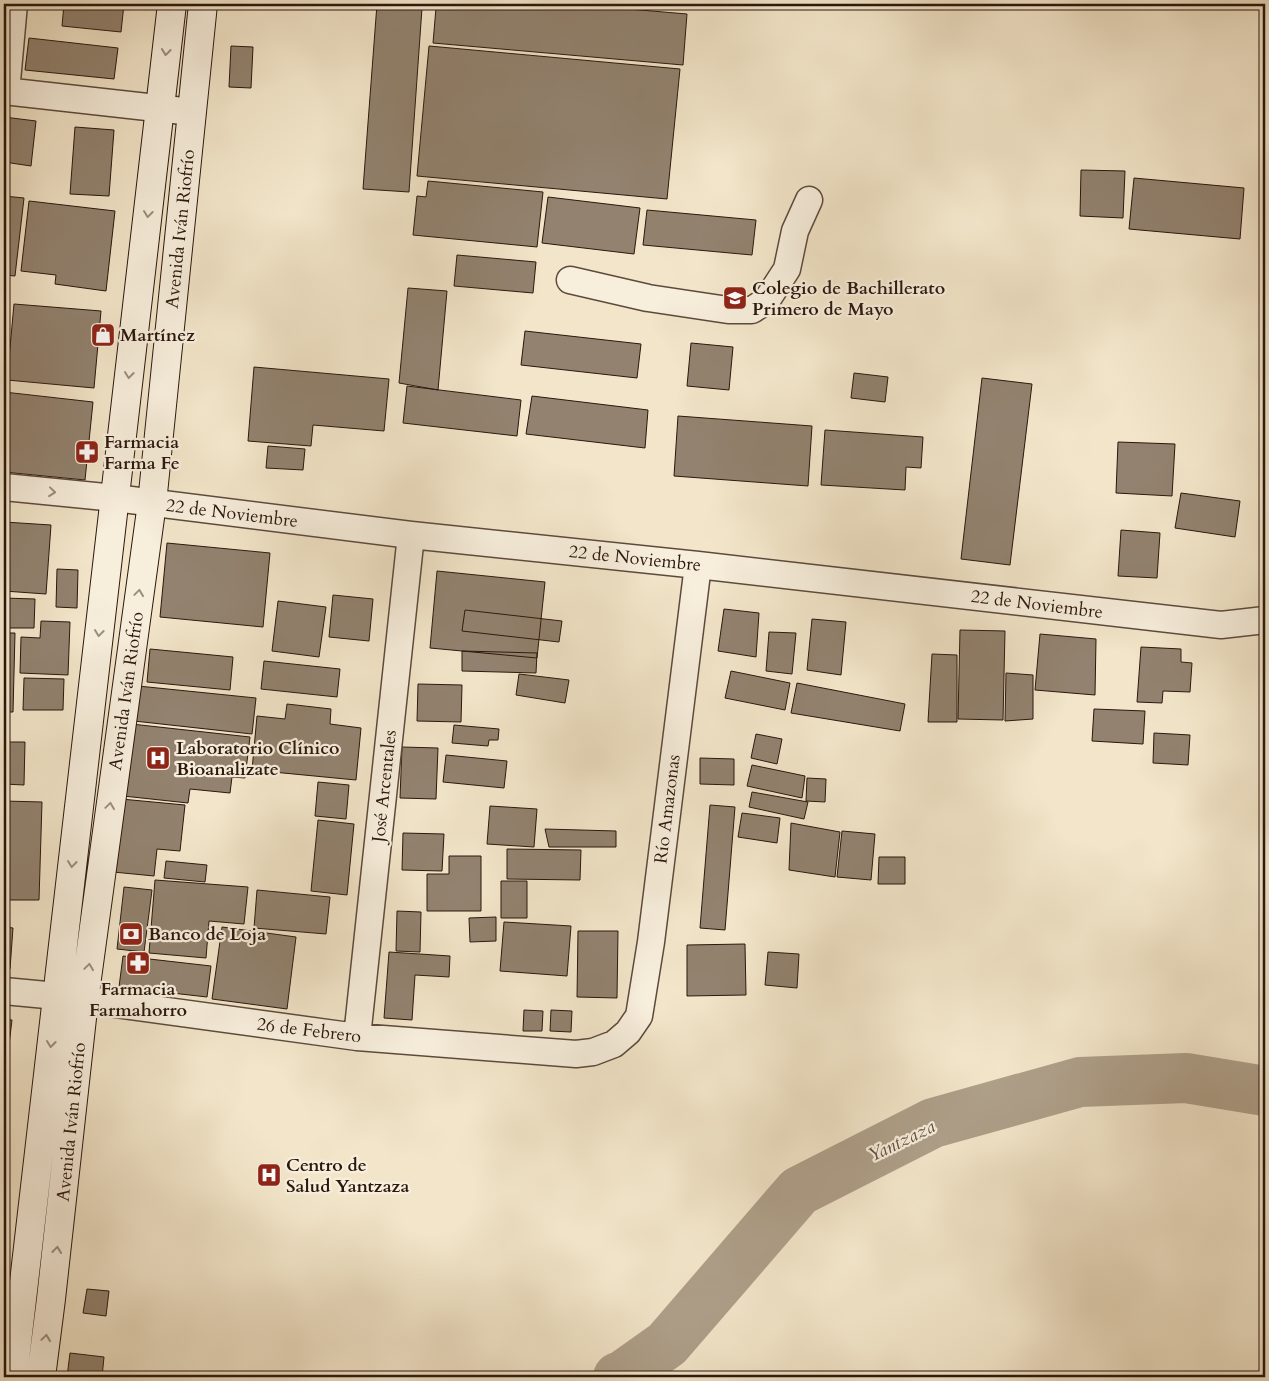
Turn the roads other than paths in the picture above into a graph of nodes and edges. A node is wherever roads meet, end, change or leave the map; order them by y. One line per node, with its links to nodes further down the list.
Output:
1 (14, 4): 4 (street)
2 (172, 4): 5 (main road, Avenida Iván Riofrío, one-way to 5)
3 (204, 4): 6 (main road, Avenida Iván Riofrío)
4 (5, 91): 5 (street)
5 (160, 109): 6 (street); 10 (main road, Avenida Iván Riofrío, one-way to 10)
6 (192, 112): 11 (main road, Avenida Iván Riofrío)
7 (810, 200): 8 (street)
8 (570, 280)
9 (4, 487): 10 (street, 22 de Noviembre, one-way to 10)
10 (115, 498): 11 (street, 22 de Noviembre); 16 (main road, Avenida Iván Riofrío, one-way to 16)
11 (152, 503): 12 (street, 22 de Noviembre); 17 (main road, Avenida Iván Riofrío, one-way to 11)
12 (411, 535): 13 (street, 22 de Noviembre); 18 (street, José Arcentales)
13 (698, 564): 14 (street, 22 de Noviembre); 19 (street, Río Amazonas)
14 (1265, 620)
15 (4, 990): 16 (street, 26 de Febrero)
16 (56, 996): 17 (street, 26 de Febrero); 20 (main road, Avenida Iván Riofrío, one-way to 20)
17 (84, 1000): 18 (street, 26 de Febrero); 21 (main road, Avenida Iván Riofrío, one-way to 17)
18 (357, 1036): 19 (street, 26 de Febrero)
19 (614, 1044)
20 (13, 1377)
21 (41, 1377)

